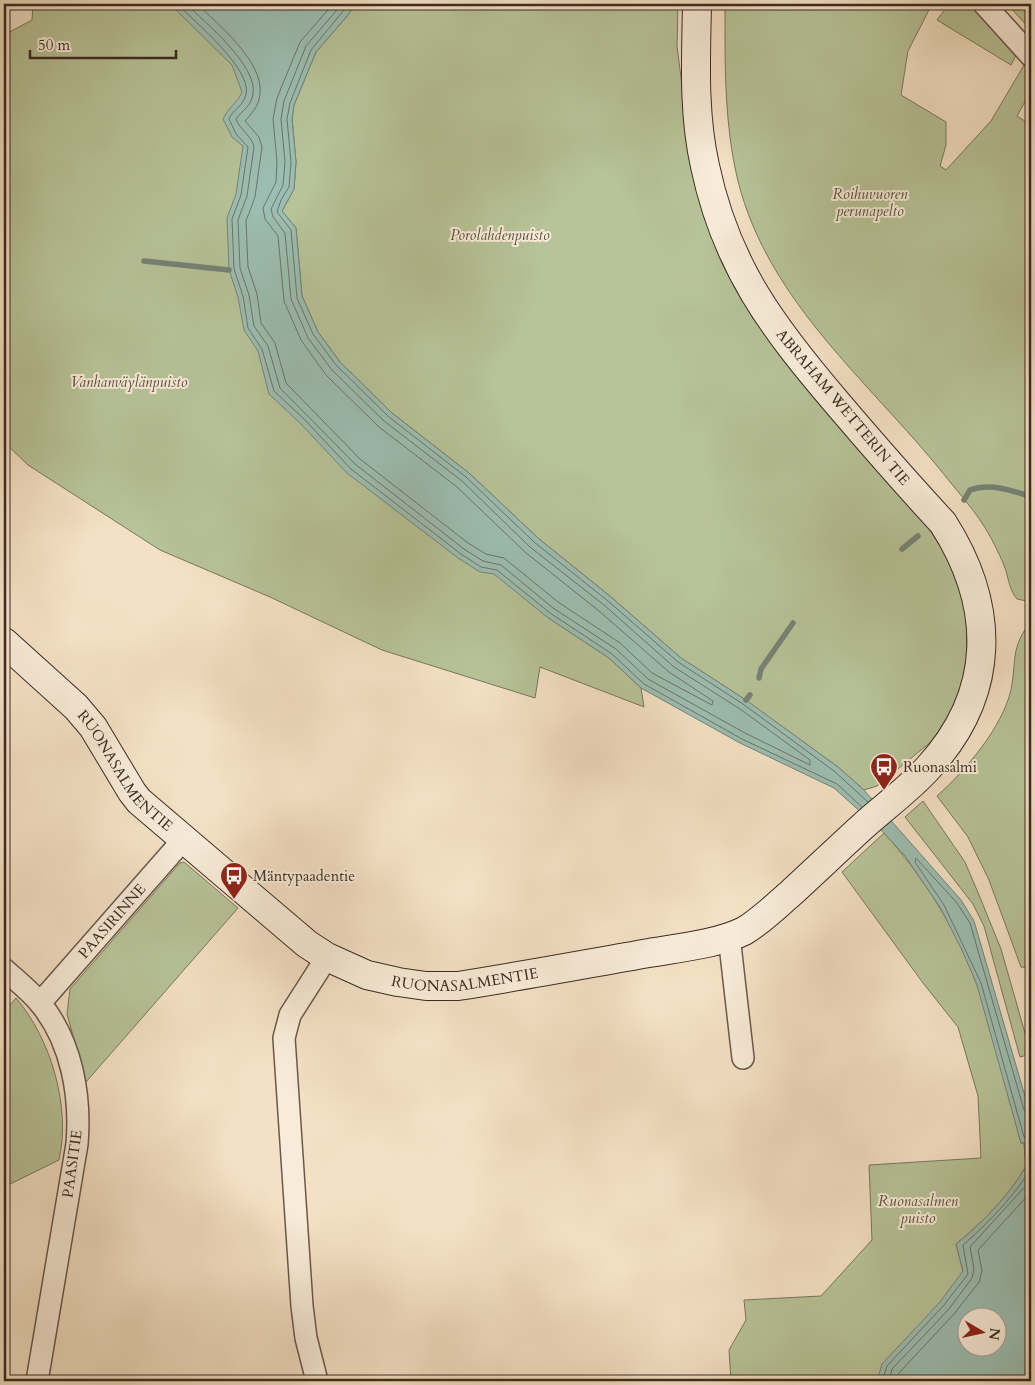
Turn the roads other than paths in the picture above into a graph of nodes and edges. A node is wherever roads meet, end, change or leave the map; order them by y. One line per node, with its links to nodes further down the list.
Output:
1 (697, 4): 5 (street, ABRAHAM WETTERIN TIE)
2 (984, 4): 3 (street)
3 (1031, 56)
4 (4, 642): 6 (street, RUONASALMENTIE)
5 (965, 713): 7 (street, RUONASALMENTIE)
6 (183, 840): 8 (street, RUONASALMENTIE); 10 (street, PAASIRINNE)
7 (729, 936): 8 (street, RUONASALMENTIE); 11 (street)
8 (327, 957): 13 (street)
9 (4, 969): 10 (street, PAASITIE)
10 (40, 1004): 12 (street, PAASITIE)
11 (743, 1058)
12 (36, 1381)
13 (317, 1381)

